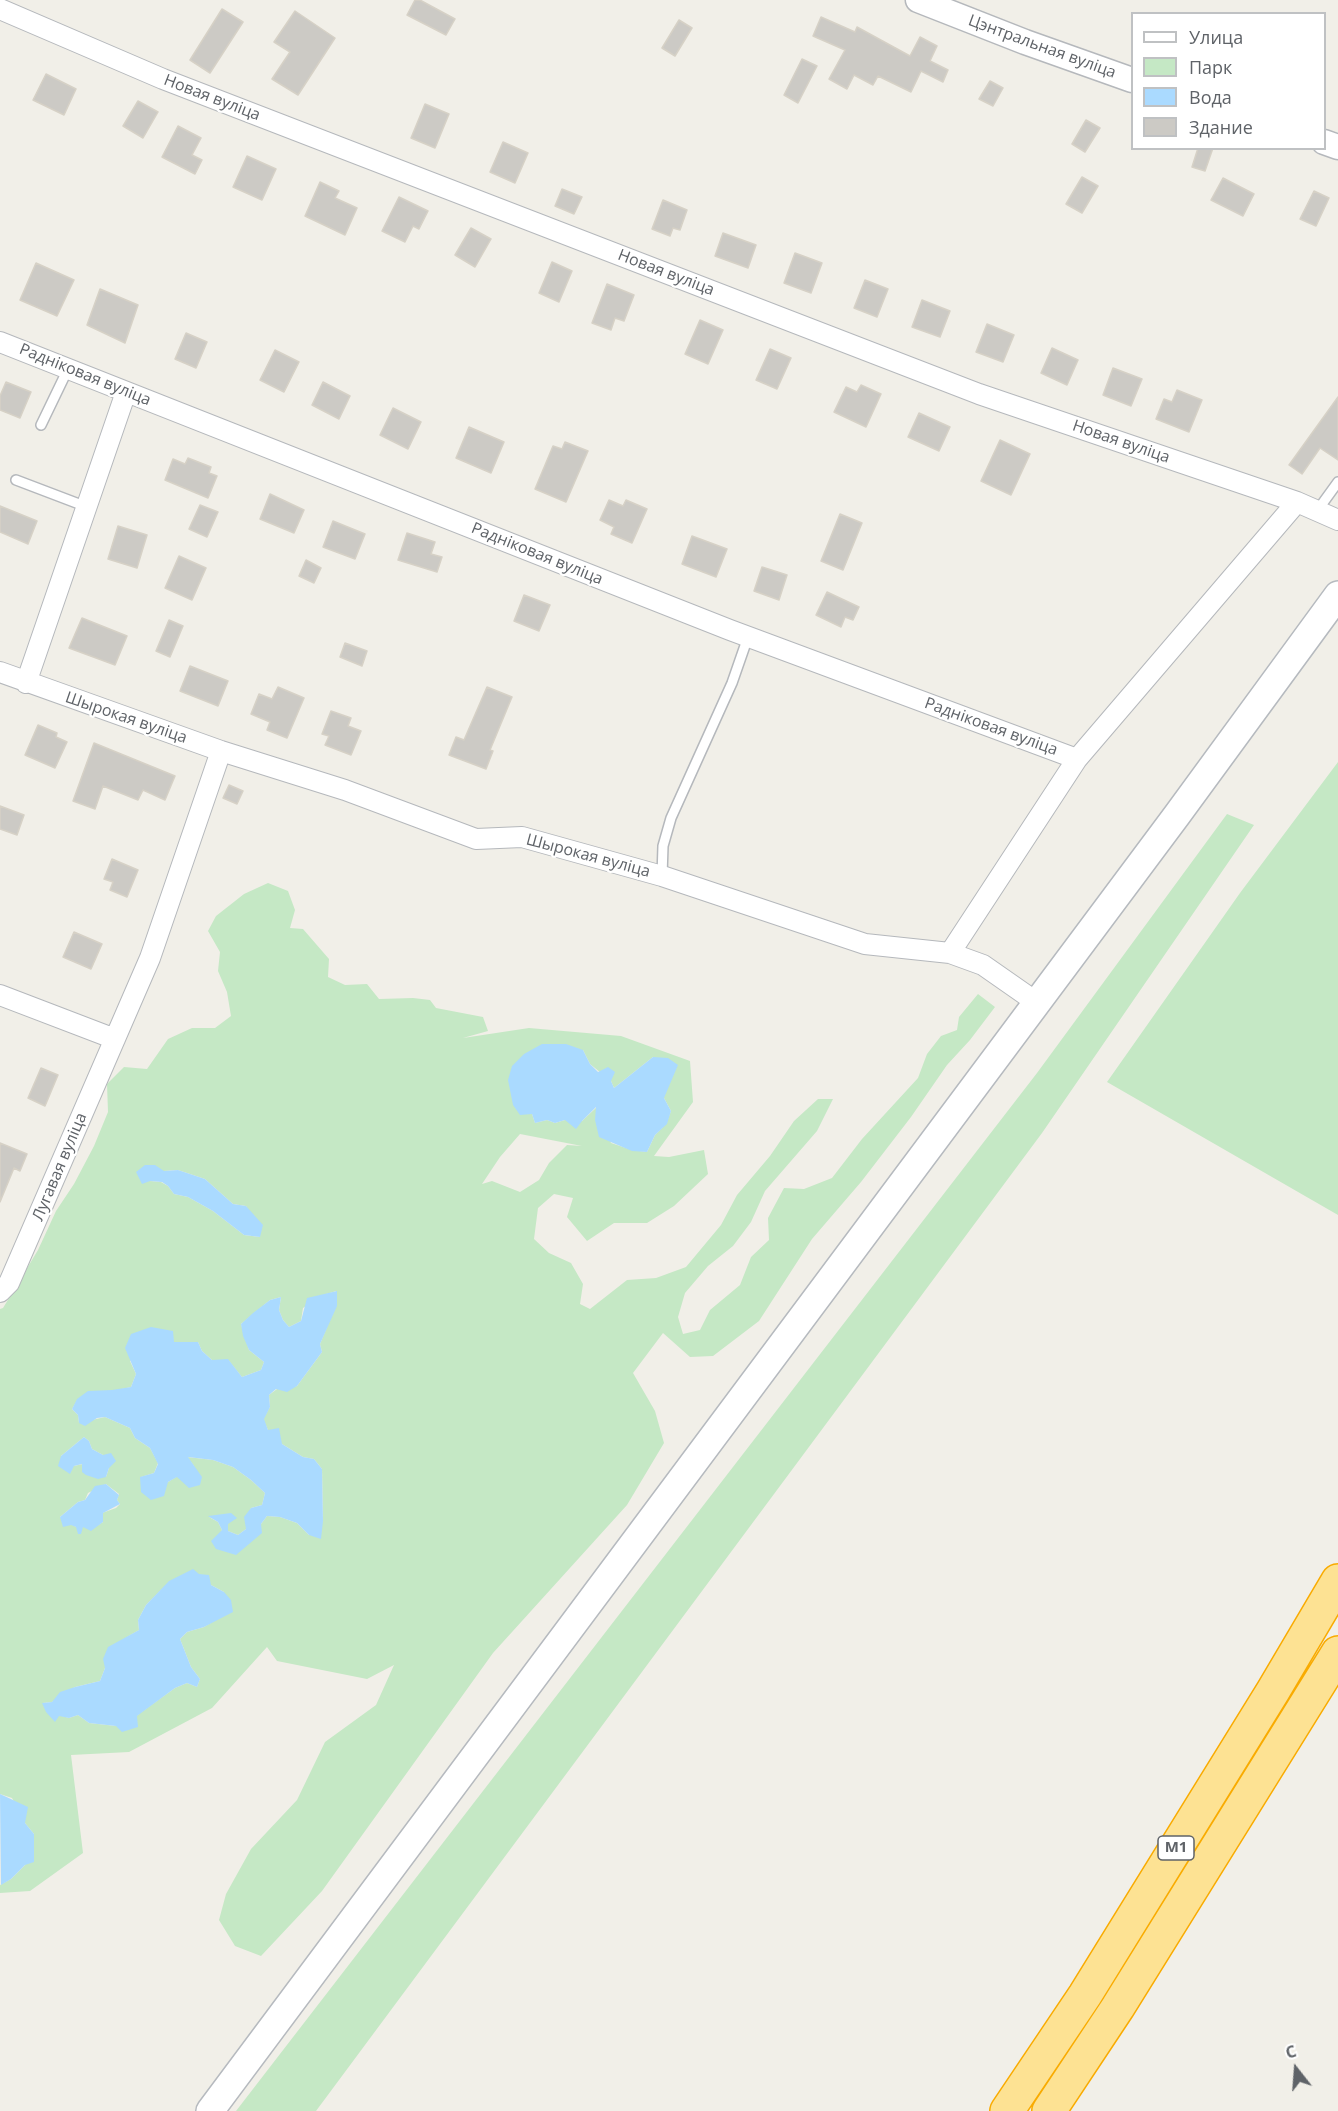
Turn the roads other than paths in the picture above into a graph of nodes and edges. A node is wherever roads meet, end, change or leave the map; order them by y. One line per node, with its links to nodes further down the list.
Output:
1 (918, 0): 3 (street, Цэнтральная вуліца)
2 (0, 9): 10 (street, Новая вуліца)
3 (1131, 80)
4 (0, 342): 5 (street, Радніковая вуліца)
5 (68, 369): 6 (street, Радніковая вуліца); 7 (lane)
6 (126, 392): 11 (street); 15 (street, Радніковая вуліца)
7 (41, 425)
8 (16, 480): 11 (lane)
9 (1338, 482): 12 (lane)
10 (1297, 502): 12 (street, Новая вуліца); 19 (street)
11 (87, 507): 17 (street)
12 (1317, 511): 13 (street, Новая вуліца)
13 (1338, 520)
14 (1338, 595): 23 (main road)
15 (748, 637): 19 (street, Радніковая вуліца); 20 (lane)
16 (0, 672): 17 (street, Шырокая вуліца)
17 (26, 683): 18 (street, Шырокая вуліца)
18 (221, 751): 20 (street, Шырокая вуліца); 24 (street, Лугавая вуліца)
19 (1077, 759): 21 (street)
20 (662, 876): 21 (street, Шырокая вуліца)
21 (950, 953): 23 (street, Шырокая вуліца)
22 (0, 995): 24 (street)
23 (1036, 1002): 28 (main road)
24 (115, 1039): 25 (street, Лугавая вуліца)
25 (0, 1292)
26 (1338, 1581): 29 (highway, М1)
27 (1338, 1653): 30 (highway, М1)
28 (210, 2111)
29 (1007, 2111)
30 (1048, 2111)

